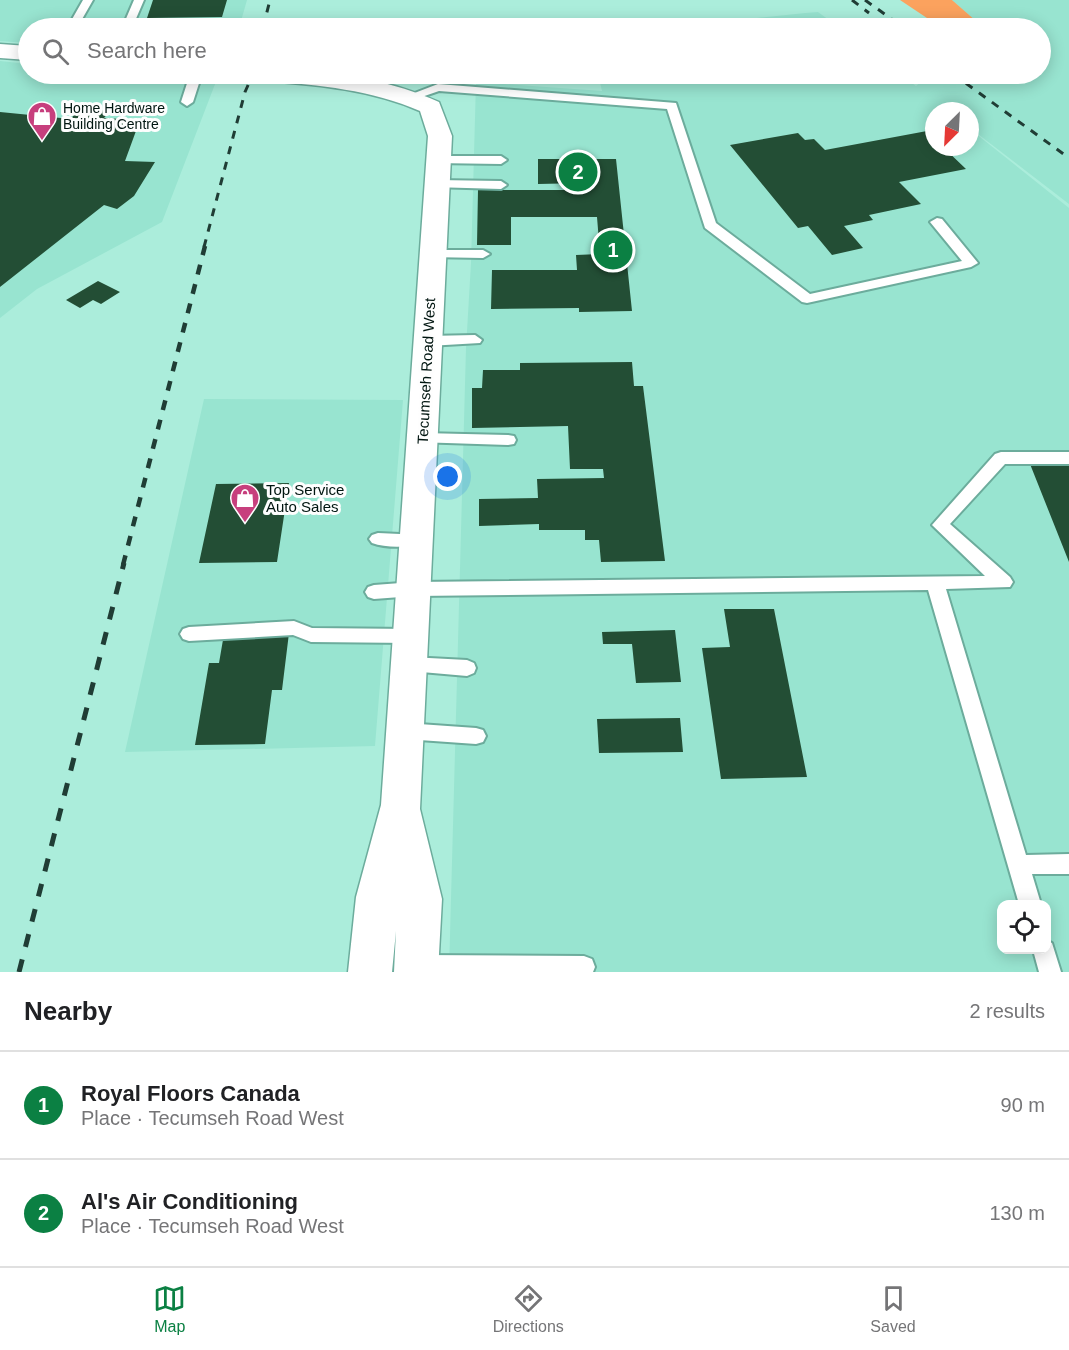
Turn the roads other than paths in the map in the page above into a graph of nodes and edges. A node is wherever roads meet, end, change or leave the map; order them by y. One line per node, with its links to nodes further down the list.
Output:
1 (88, 0): 3 (lane)
2 (139, 0): 4 (lane)
3 (78, 18)
4 (131, 18)
5 (0, 51): 6 (main road)
6 (18, 52)
7 (193, 84): 10 (lane)
8 (363, 84): 9 (main road, Tecumseh Road West)
9 (410, 97): 12 (main road, Tecumseh Road West); 14 (lane)
10 (187, 102)
11 (501, 160): 12 (lane)
12 (438, 172): 13 (lane); 15 (main road, Tecumseh Road West)
13 (501, 184)
14 (937, 222)
15 (433, 254): 16 (lane); 18 (main road, Tecumseh Road West)
16 (483, 254)
17 (475, 340): 18 (lane)
18 (428, 341): 19 (main road, Tecumseh Road West)
19 (422, 438): 20 (lane); 23 (main road, Tecumseh Road West)
20 (508, 440)
21 (1069, 458): 24 (lane)
22 (378, 539): 23 (lane)
23 (416, 539): 25 (main road, Tecumseh Road West)
24 (935, 583): 25 (lane); 34 (lane)
25 (414, 589): 26 (lane); 28 (main road, Tecumseh Road West)
26 (374, 592)
27 (189, 634): 28 (lane)
28 (410, 650): 29 (lane); 30 (main road, Tecumseh Road West)
29 (467, 668)
30 (405, 731): 31 (lane); 32 (main road, Tecumseh Road West)
31 (476, 736)
32 (401, 805): 38 (main road, Tecumseh Road West); 39 (main road, Tecumseh Road West)
33 (1069, 864): 34 (lane)
34 (1018, 865): 35 (lane)
35 (1029, 900)
36 (1045, 954): 40 (lane)
37 (584, 967): 38 (lane)
38 (416, 969)
39 (370, 972)
40 (1050, 972)

